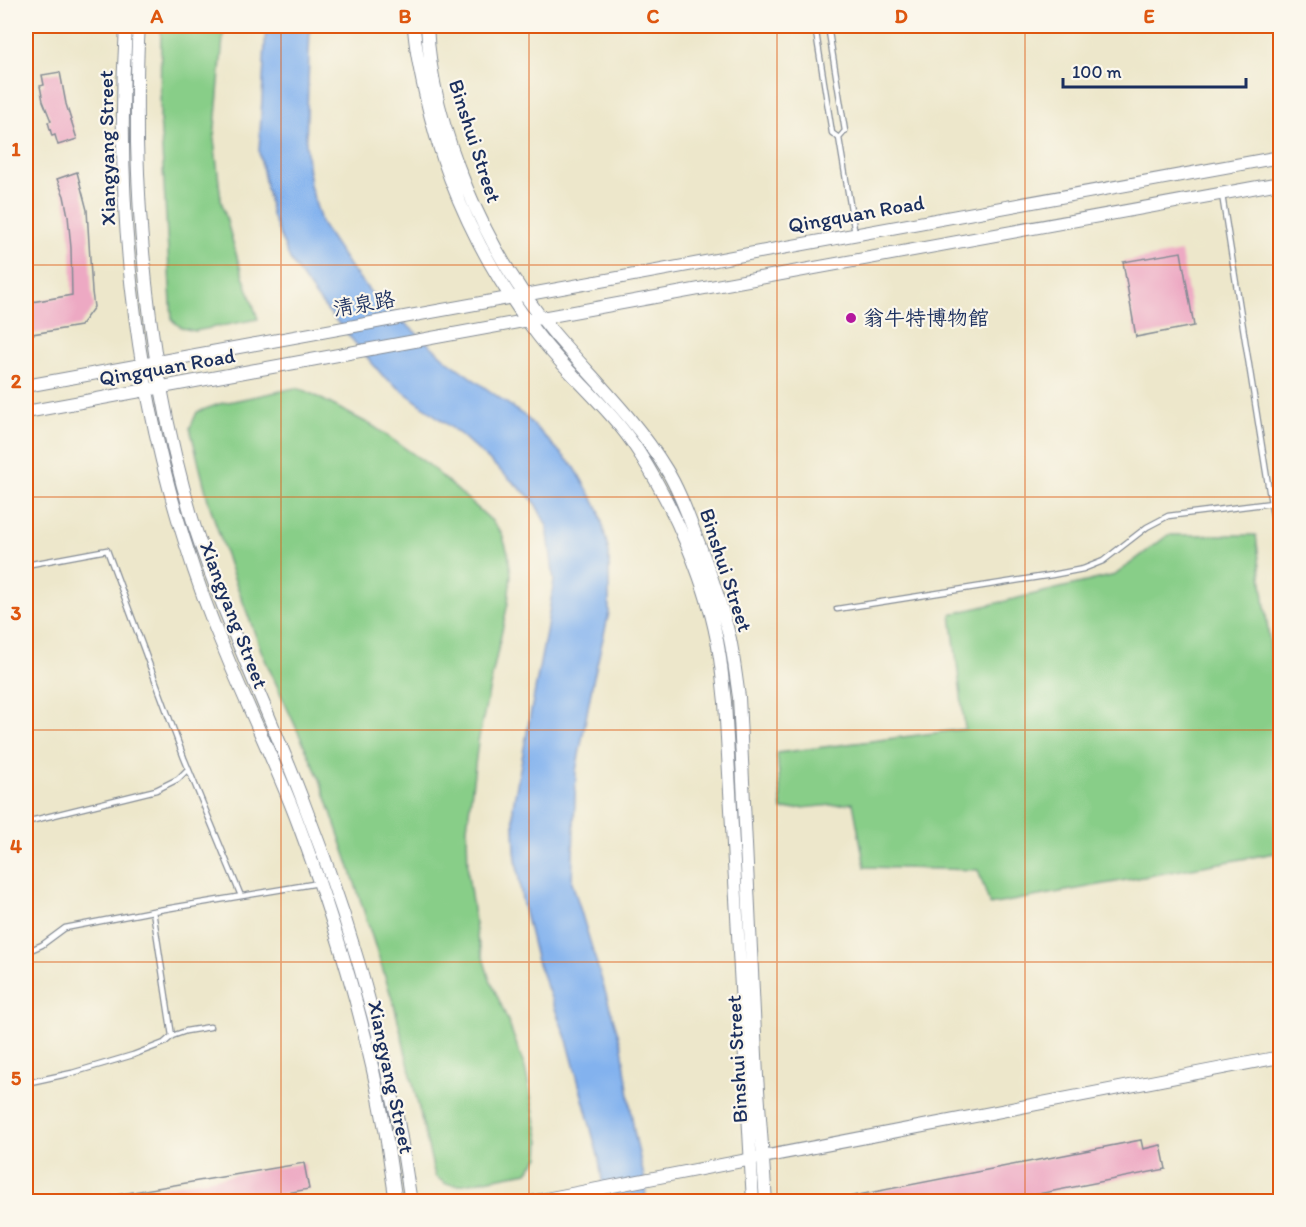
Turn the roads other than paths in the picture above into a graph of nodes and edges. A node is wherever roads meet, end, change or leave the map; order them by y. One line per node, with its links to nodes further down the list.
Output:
1 (126, 26): 19 (street, Xiangyang Street)
2 (139, 26): 18 (street, Xiangyang Street)
3 (414, 26): 13 (street, Binshui Street)
4 (427, 26): 12 (street, Binshui Street)
5 (815, 26): 7 (lane)
6 (828, 26): 7 (lane)
7 (838, 138): 11 (lane)
8 (1281, 157): 11 (street, Qingquan Road)
9 (1281, 183): 10 (street)
10 (1222, 194): 15 (street); 24 (lane)
11 (855, 234): 12 (street, Qingquan Road)
12 (525, 295): 13 (street, Qingquan Road); 15 (street, Binshui Street)
13 (510, 297): 14 (street, Qingquan Road); 16 (street, Binshui Street)
14 (439, 310): 17 (street, 清泉路)
15 (542, 318): 16 (street); 38 (street, Binshui Street)
16 (527, 321): 21 (street, Qingquan Road); 38 (street, Binshui Street)
17 (296, 337): 18 (street, Qingquan Road)
18 (158, 362): 19 (street, Qingquan Road); 21 (street, Xiangyang Street)
19 (143, 364): 20 (street, Qingquan Road); 22 (street, Xiangyang Street)
20 (26, 386)
21 (162, 387): 22 (street, Qingquan Road); 40 (street, Xiangyang Street)
22 (147, 390): 23 (street, Qingquan Road); 30 (street, Xiangyang Street)
23 (26, 412)
24 (1272, 503): 25 (lane); 27 (lane)
25 (1281, 560)
26 (26, 564): 28 (lane)
27 (837, 609)
28 (188, 769): 29 (lane); 31 (lane)
29 (26, 822)
30 (319, 883): 31 (lane); 39 (street, Xiangyang Street)
31 (241, 897): 32 (lane)
32 (153, 911): 33 (lane); 35 (lane)
33 (26, 952)
34 (210, 1027): 35 (lane)
35 (172, 1036): 37 (lane)
36 (1281, 1057): 38 (street)
37 (26, 1083)
38 (757, 1158): 41 (street); 42 (street, Binshui Street); 43 (street, Binshui Street)
39 (396, 1202)
40 (411, 1202)
41 (530, 1202)
42 (753, 1202)
43 (766, 1202)

